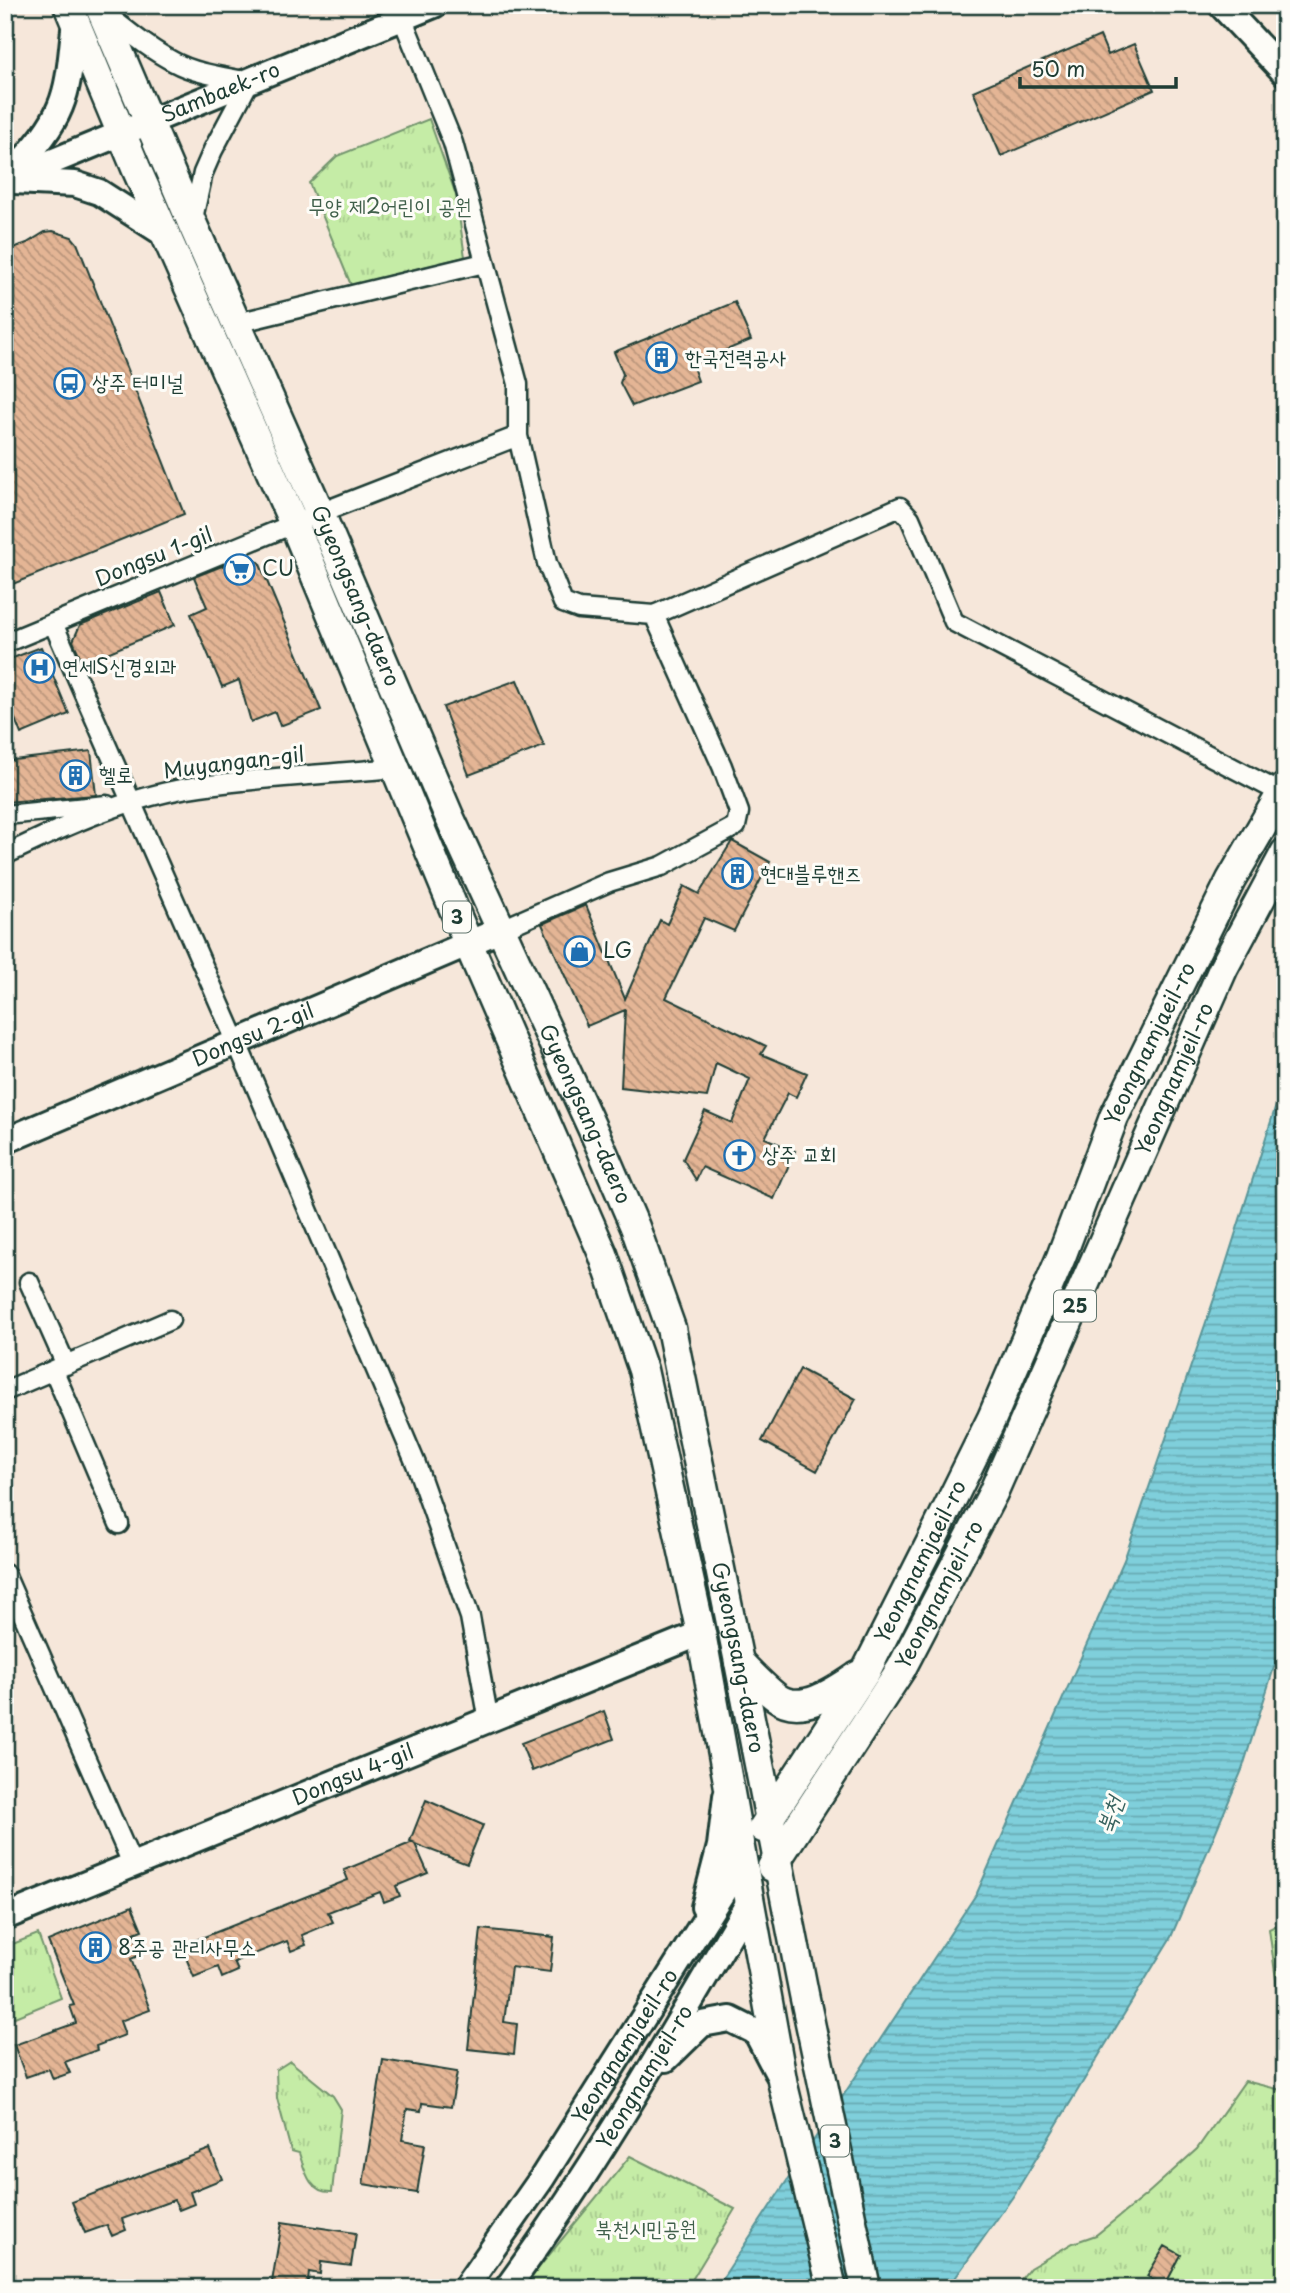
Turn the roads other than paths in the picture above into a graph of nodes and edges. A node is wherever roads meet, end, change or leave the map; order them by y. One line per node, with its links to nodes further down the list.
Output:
1 (434, 5): 4 (street, Sambaek-ro)
2 (1221, 5): 6 (street)
3 (100, 7): 7 (street); 8 (main road, Gyeongsang-daero / 3)
4 (400, 12): 7 (street, Sambaek-ro); 12 (street)
5 (72, 14): 8 (main road, Gyeongsang-daero / 3); 9 (street)
6 (1285, 73)
7 (249, 82): 8 (street, Sambaek-ro); 10 (street)
8 (135, 128): 9 (street, Sambaek-ro); 10 (main road, Gyeongsang-daero / 3); 11 (main road, Gyeongsang-daero / 3)
9 (6, 181): 11 (street)
10 (192, 223): 13 (main road, Gyeongsang-daero / 3)
11 (166, 235): 16 (main road, Gyeongsang-daero / 3)
12 (484, 263): 13 (street); 14 (street)
13 (237, 323): 15 (main road, Gyeongsang-daero / 3)
14 (518, 436): 15 (street, Dongsu 1-gil); 17 (street)
15 (320, 513): 16 (street, Dongsu 1-gil); 26 (main road, Gyeongsang-daero / 3)
16 (294, 524): 18 (street, Dongsu 1-gil); 20 (main road, Gyeongsang-daero / 3)
17 (654, 615): 21 (street); 26 (street)
18 (53, 623): 19 (street, Dongsu 1-gil); 22 (street)
19 (5, 643)
20 (396, 768): 22 (street, Muyangan-gil); 27 (main road, Gyeongsang-daero / 3)
21 (1283, 790): 38 (main road, Yeongnamjaeil-ro)
22 (132, 802): 23 (street); 25 (street, Muyangan-gil); 28 (street)
23 (5, 815)
24 (1285, 853): 42 (main road, Yeongnamjeil-ro / 25)
25 (5, 855)
26 (500, 930): 27 (street, Dongsu 2-gil); 37 (main road, Gyeongsang-daero / 3)
27 (468, 943): 28 (street, Dongsu 2-gil); 36 (main road, Gyeongsang-daero / 3)
28 (237, 1043): 29 (street, Dongsu 2-gil); 39 (street)
29 (5, 1141)
30 (29, 1282): 32 (street)
31 (170, 1320): 32 (street)
32 (60, 1368): 33 (street); 34 (street)
33 (5, 1391)
34 (119, 1524)
35 (5, 1574): 44 (street)
36 (701, 1633): 39 (street, Dongsu 4-gil); 40 (main road, Gyeongsang-daero / 3)
37 (739, 1662): 38 (main road); 41 (main road, Gyeongsang-daero / 3)
38 (866, 1671): 41 (main road, Yeongnamjaeil-ro)
39 (489, 1721): 44 (street, Dongsu 4-gil)
40 (727, 1784): 43 (main road, Gyeongsang-daero / 3); 47 (street)
41 (769, 1818): 42 (main road, Gyeongsang-daero / 3); 43 (main road, Yeongnamjaeil-ro)
42 (777, 1860): 45 (main road, Yeongnamjeil-ro); 53 (main road, Gyeongsang-daero / 3)
43 (741, 1863): 45 (main road, Gyeongsang-daero / 3); 47 (street, Yeongnamjaeil-ro)
44 (134, 1866): 46 (street, Dongsu 4-gil)
45 (749, 1902): 48 (street, Yeongnamjeil-ro); 49 (main road, Gyeongsang-daero / 3)
46 (5, 1917)
47 (695, 1936): 50 (street, Yeongnamjaeil-ro)
48 (643, 2082): 49 (street); 51 (street, Yeongnamjeil-ro)
49 (783, 2085): 52 (main road, Gyeongsang-daero / 3)
50 (465, 2288)
51 (507, 2288)
52 (831, 2288)
53 (866, 2288)

